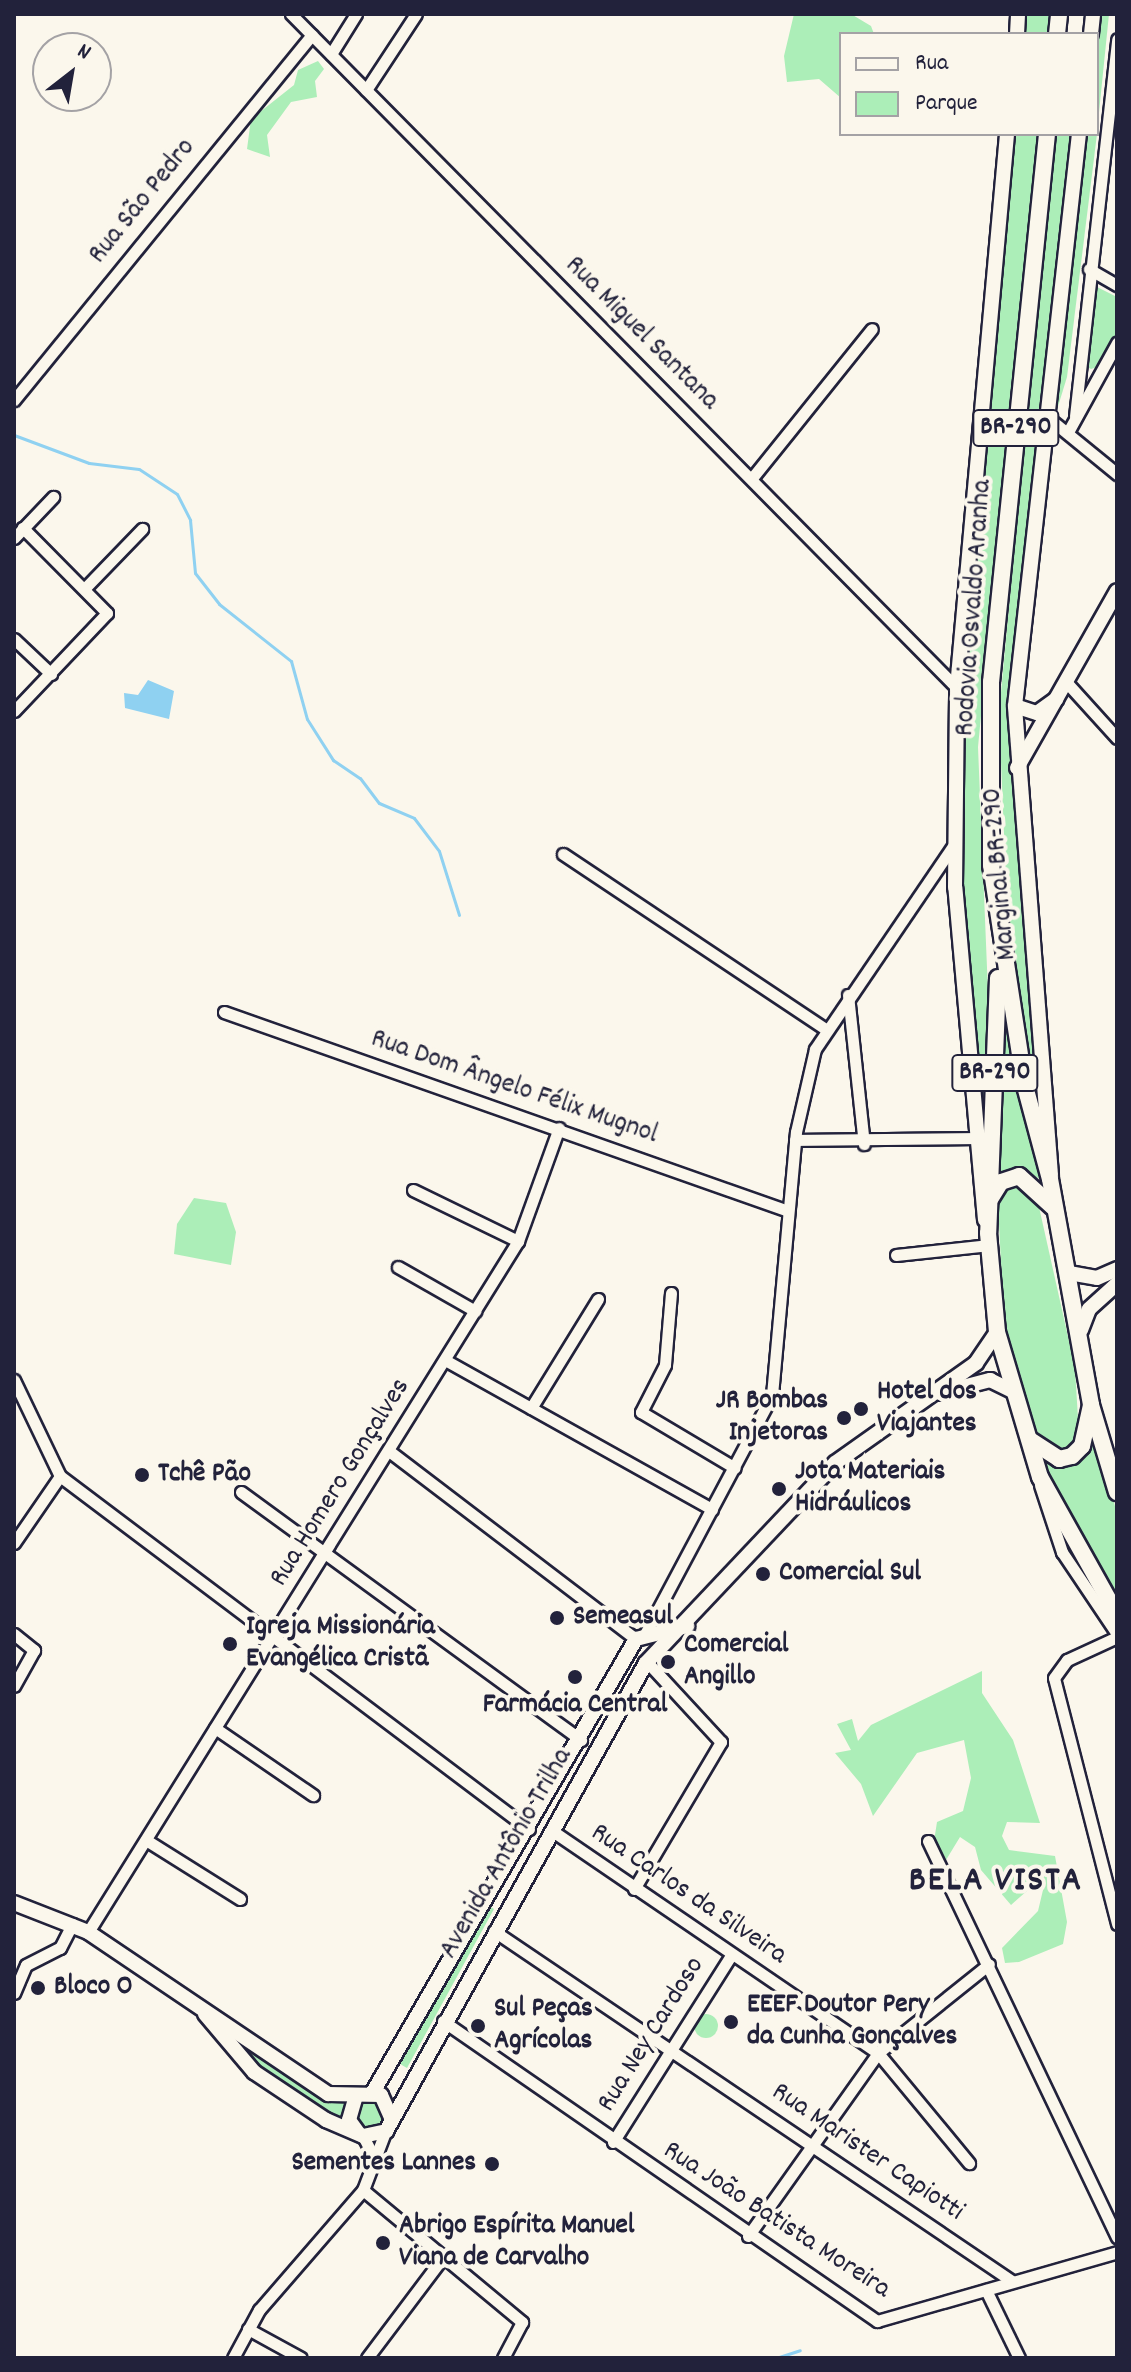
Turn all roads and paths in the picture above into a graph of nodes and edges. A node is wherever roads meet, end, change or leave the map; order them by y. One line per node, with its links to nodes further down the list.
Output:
1 (291, 14): 4 (street, Rua Miguel Santana)
2 (356, 14): 6 (street)
3 (416, 14): 7 (street)
4 (312, 35): 6 (street, Rua Miguel Santana); 16 (street, Rua São Pedro)
5 (1117, 39): 8 (street)
6 (331, 54): 7 (street, Rua Miguel Santana)
7 (366, 90): 21 (street, Rua Miguel Santana)
8 (1114, 105): 12 (street)
9 (1007, 136): 30 (main road)
10 (1047, 136): 40 (highway, Rodovia Osvaldo Aranha / BR-290)
11 (1079, 136): 17 (main road, Marginal BR-290)
12 (1089, 269): 13 (street); 18 (street)
13 (1117, 285)
14 (872, 329): 21 (street)
15 (1117, 343): 18 (street)
16 (14, 400)
17 (1046, 416): 19 (street); 32 (main road, Marginal BR-290)
18 (1075, 416): 19 (street)
19 (1068, 432): 20 (street)
20 (1117, 474)
21 (752, 478): 30 (street, Rua Miguel Santana)
22 (53, 497): 23 (street)
23 (23, 528): 25 (street); 26 (street)
24 (142, 529): 26 (street)
25 (14, 538)
26 (86, 587): 29 (street)
27 (1117, 591): 31 (main road)
28 (14, 639): 29 (street)
29 (51, 674): 33 (street)
30 (957, 688): 36 (main road)
31 (1065, 689): 32 (main road); 34 (street); 35 (main road)
32 (1015, 706): 35 (main road, Marginal BR-290)
33 (14, 711)
34 (1117, 738)
35 (1017, 768): 48 (main road, Marginal BR-290)
36 (955, 843): 38 (street); 39 (main road)
37 (563, 854): 43 (street)
38 (926, 885): 39 (street); 41 (street)
39 (955, 887): 45 (main road)
40 (998, 944): 48 (highway, Rodovia Osvaldo Aranha / BR-290); 50 (highway, Rodovia Osvaldo Aranha / BR-290)
41 (848, 995): 43 (street); 47 (street)
42 (224, 1012): 44 (street, Rua Dom Ângelo Félix Mugnol)
43 (824, 1028): 46 (street)
44 (559, 1128): 52 (street, Rua Dom Ângelo Félix Mugnol); 54 (street, Rua Homero Gonçalves)
45 (975, 1138): 47 (street); 53 (main road)
46 (795, 1140): 47 (street); 52 (street)
47 (864, 1144)
48 (1050, 1179): 51 (highway, Rodovia Osvaldo Aranha / BR-290)
49 (413, 1190): 54 (street)
50 (989, 1202): 51 (highway); 53 (highway, Rodovia Osvaldo Aranha / BR-290)
51 (1056, 1210): 57 (highway, Rodovia Osvaldo Aranha / BR-290)
52 (788, 1211): 72 (street)
53 (988, 1239): 55 (street); 63 (highway, Rodovia Osvaldo Aranha / BR-290)
54 (518, 1241): 61 (street, Rua Homero Gonçalves)
55 (896, 1255)
56 (398, 1267): 61 (street)
57 (1069, 1273): 58 (main road); 62 (highway, Rodovia Osvaldo Aranha / BR-290)
58 (1113, 1279): 62 (main road)
59 (671, 1293): 72 (street)
60 (598, 1299): 69 (street)
61 (475, 1311): 64 (street, Rua Homero Gonçalves)
62 (1081, 1330): 68 (highway, Rodovia Osvaldo Aranha / BR-290)
63 (997, 1332): 66 (highway, Rodovia Osvaldo Aranha / BR-290); 67 (main road, Avenida Antônio Trilha)
64 (445, 1360): 69 (street); 71 (street, Rua Homero Gonçalves)
65 (14, 1380): 73 (street)
66 (1013, 1391): 67 (main road, Avenida Antônio Trilha); 70 (highway, Rodovia Osvaldo Aranha / BR-290)
67 (924, 1397): 81 (main road, Avenida Antônio Trilha)
68 (1091, 1405): 70 (highway, BR-290); 76 (highway, Rodovia Osvaldo Aranha / BR-290)
69 (531, 1408): 77 (street)
70 (1029, 1439): 74 (highway, Rodovia Osvaldo Aranha / BR-290)
71 (389, 1451): 79 (street, Rua Homero Gonçalves); 85 (street)
72 (735, 1468): 77 (street)
73 (60, 1476): 78 (street); 84 (street)
74 (1040, 1477): 80 (highway, Rodovia Osvaldo Aranha / BR-290); 83 (street)
75 (241, 1492): 79 (street)
76 (1117, 1492)
77 (712, 1509): 85 (street)
78 (14, 1543)
79 (327, 1551): 84 (street, Rua Homero Gonçalves); 89 (street)
80 (1117, 1615)
81 (687, 1626): 85 (main road); 86 (main road, Avenida Antônio Trilha)
82 (14, 1634): 87 (street)
83 (1117, 1635): 99 (street)
84 (272, 1639): 88 (street, Rua Homero Gonçalves); 91 (street)
85 (642, 1640): 86 (main road); 86 (main road); 89 (main road, Avenida Antônio Trilha)
86 (651, 1660): 92 (main road, Avenida Antônio Trilha); 95 (street)
87 (14, 1686)
88 (215, 1728): 90 (street); 93 (street, Rua Homero Gonçalves)
89 (581, 1740): 91 (main road, Avenida Antônio Trilha)
90 (313, 1795)
91 (529, 1829): 109 (main road, Avenida Antônio Trilha)
92 (551, 1830): 95 (street, Rua Carlos da Silveira); 100 (main road, Avenida Antônio Trilha)
93 (146, 1840): 96 (street); 101 (street, Rua Homero Gonçalves)
94 (928, 1841): 103 (street)
95 (634, 1889): 102 (street, Rua Carlos da Silveira)
96 (240, 1899)
97 (14, 1903): 98 (main road)
98 (72, 1924): 101 (main road); 104 (street)
99 (1117, 1924)
100 (494, 1931): 106 (main road, Avenida Antônio Trilha); 107 (street, Rua Marister Capiotti)
101 (88, 1932): 105 (main road)
102 (732, 1954): 107 (street, Rua Ney Cardoso); 108 (street, Rua Carlos da Silveira)
103 (989, 1964): 108 (street); 119 (street)
104 (14, 1993)
105 (205, 2014): 110 (main road); 112 (main road)
106 (443, 2021): 111 (main road, Avenida Antônio Trilha); 113 (street, Rua João Batista Moreira)
107 (671, 2049): 113 (street, Rua Ney Cardoso); 114 (street, Rua Marister Capiotti)
108 (878, 2053): 114 (street); 115 (street, Rua Carlos da Silveira)
109 (373, 2092): 110 (main road); 111 (main road)
110 (355, 2099): 112 (main road)
111 (388, 2128): 112 (main road); 116 (street)
112 (363, 2136): 116 (street)
113 (613, 2142): 118 (street, Rua João Batista Moreira)
114 (809, 2142): 118 (street); 122 (street, Rua Marister Capiotti)
115 (969, 2163)
116 (377, 2164): 117 (street)
117 (363, 2190): 121 (street); 124 (street)
118 (748, 2236): 123 (street, Rua João Batista Moreira)
119 (1117, 2237)
120 (1117, 2252): 122 (street, Rua João Batista Moreira)
121 (443, 2257): 127 (street); 128 (street)
122 (1012, 2281): 123 (street, Rua João Batista Moreira)
123 (986, 2290): 129 (street)
124 (248, 2329): 125 (street); 126 (street)
125 (233, 2358)
126 (301, 2358)
127 (367, 2358)
128 (503, 2358)
129 (1019, 2358)

